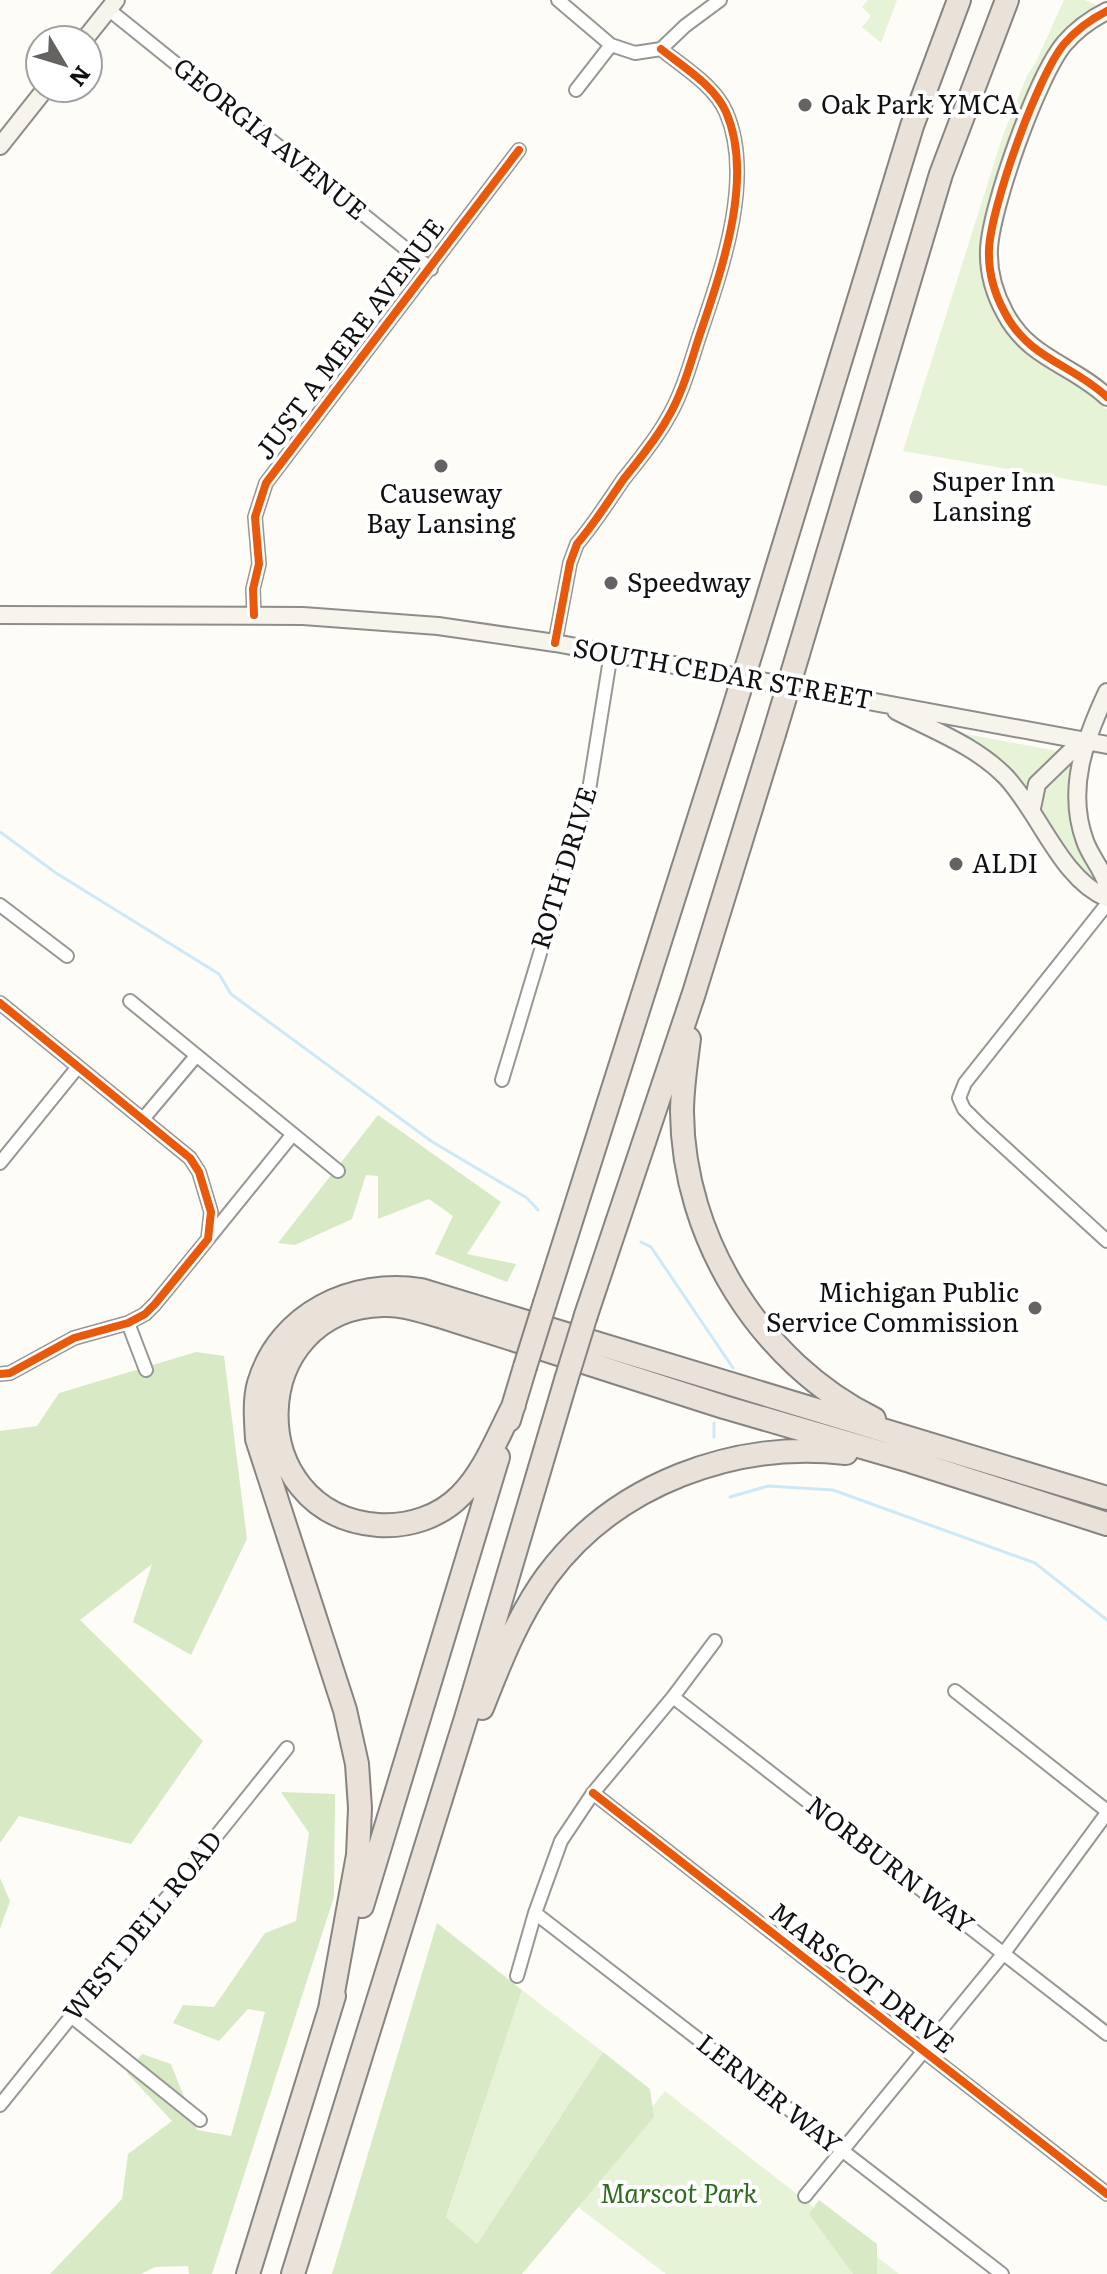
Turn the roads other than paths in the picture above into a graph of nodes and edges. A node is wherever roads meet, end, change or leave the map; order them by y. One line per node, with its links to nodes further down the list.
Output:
1 (558, 0): 8 (street)
2 (720, 0): 9 (street)
3 (959, 0): 44 (highway, bridge)
4 (1007, 0): 29 (highway, bridge)
5 (112, 5): 7 (main road); 14 (street, GEORGIA AVENUE)
6 (1107, 11): 15 (main road)
7 (97, 24)
8 (611, 45): 9 (street); 10 (street)
9 (661, 49): 18 (street)
10 (576, 90)
11 (33, 104): 12 (main road)
12 (0, 146)
13 (519, 150): 14 (street, JUST A MERE AVENUE)
14 (431, 269): 17 (street, JUST A MERE AVENUE)
15 (1107, 397)
16 (0, 615): 17 (main road, SOUTH CEDAR STREET)
17 (254, 615): 18 (main road, SOUTH CEDAR STREET)
18 (555, 643): 19 (main road, SOUTH CEDAR STREET)
19 (611, 653): 21 (main road, SOUTH CEDAR STREET); 34 (street, ROTH DRIVE)
20 (1107, 692): 22 (main road)
21 (880, 703): 22 (main road, SOUTH CEDAR STREET); 24 (main road)
22 (1087, 741): 23 (main road, SOUTH CEDAR STREET); 24 (main road); 25 (main road)
23 (1107, 745)
24 (1032, 808): 26 (main road)
25 (1107, 885)
26 (1107, 901): 40 (street)
27 (0, 905): 28 (street)
28 (67, 956)
29 (694, 993): 45 (highway); 56 (highway, bridge)
30 (130, 1001): 32 (street)
31 (0, 1003): 33 (street)
32 (196, 1056): 35 (street); 36 (street)
33 (77, 1068): 35 (street); 37 (street)
34 (502, 1080)
35 (143, 1119): 39 (street)
36 (293, 1134): 38 (street); 39 (street)
37 (0, 1163)
38 (338, 1171)
39 (208, 1239): 41 (street)
40 (1107, 1241)
41 (128, 1323): 42 (street); 43 (street)
42 (146, 1370)
43 (0, 1374)
44 (514, 1405): 46 (highway); 59 (highway)
45 (964, 1456): 47 (highway); 59 (highway)
46 (937, 1472): 48 (highway); 56 (highway)
47 (1107, 1498)
48 (1107, 1524)
49 (715, 1641): 51 (street)
50 (955, 1691): 54 (street)
51 (673, 1697): 53 (street); 57 (street, NORBURN WAY)
52 (287, 1748): 60 (street, WEST DELL ROAD)
53 (593, 1793): 55 (street); 62 (street, MARSCOT DRIVE)
54 (1107, 1812): 57 (street)
55 (535, 1913): 58 (street); 65 (street, LERNER WAY)
56 (401, 1927): 69 (highway)
57 (1004, 1953): 61 (street, NORBURN WAY); 62 (street)
58 (517, 1976)
59 (330, 2009): 68 (highway)
60 (71, 2016): 63 (street, WEST DELL ROAD); 64 (street)
61 (1107, 2034)
62 (924, 2051): 65 (street); 66 (street, MARSCOT DRIVE)
63 (0, 2105)
64 (200, 2120)
65 (841, 2149): 67 (street); 70 (street, LERNER WAY)
66 (1107, 2194)
67 (805, 2196)
68 (248, 2274)
69 (293, 2274)
70 (1002, 2274)

